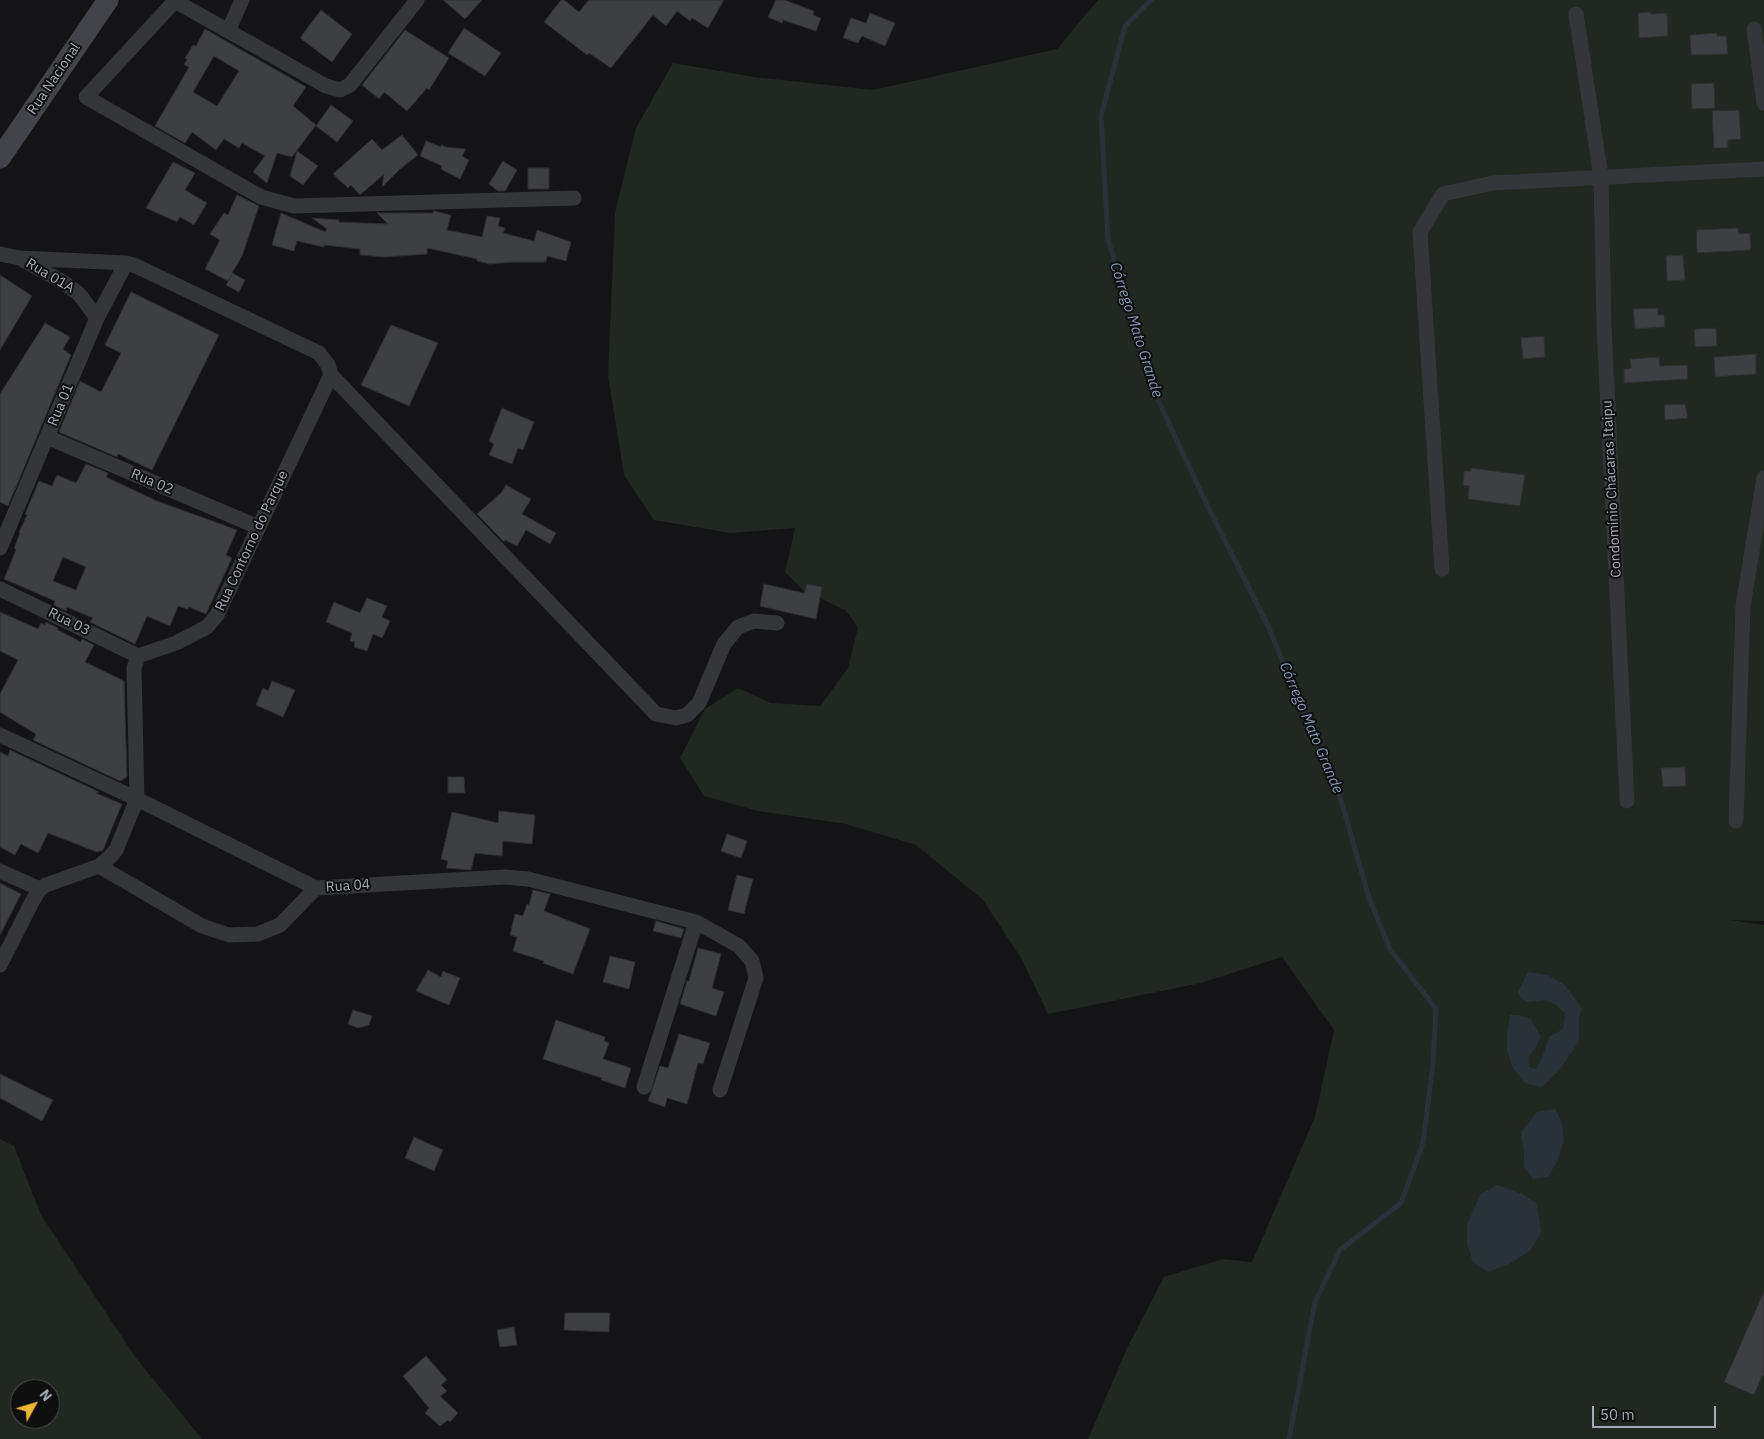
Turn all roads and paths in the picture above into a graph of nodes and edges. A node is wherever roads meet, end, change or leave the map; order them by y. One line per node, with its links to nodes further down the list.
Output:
1 (108, 0): 8 (street, Rua Nacional)
2 (242, 0): 6 (street)
3 (417, 0): 6 (street)
4 (1576, 14): 10 (street, Condomínio Chácaras Itaipu)
5 (1754, 29): 7 (street)
6 (228, 31): 11 (street)
7 (1764, 103)
8 (0, 158)
9 (1764, 169): 10 (street)
10 (1601, 177): 21 (street); 27 (street, Condomínio Chácaras Itaipu)
11 (574, 198)
12 (0, 254): 13 (street)
13 (20, 258): 14 (street); 15 (street, Rua 01A)
14 (126, 263): 15 (street, Rua 01); 16 (street)
15 (97, 318): 17 (street, Rua 01)
16 (331, 375): 19 (street, Rua Contorno do Parque); 23 (street)
17 (47, 437): 19 (street, Rua 02); 20 (street, Rua 01)
18 (1764, 478): 28 (street)
19 (258, 527): 24 (street, Rua Contorno do Parque)
20 (0, 548)
21 (1442, 569)
22 (0, 589): 24 (street, Rua 03)
23 (777, 623)
24 (138, 656): 26 (street)
25 (0, 735): 26 (street, Rua 04)
26 (137, 799): 29 (street); 31 (street, Rua 04)
27 (1627, 801)
28 (1736, 821)
29 (99, 866): 31 (street); 32 (street)
30 (0, 871): 32 (street)
31 (316, 888): 33 (street, Rua 04)
32 (40, 889): 34 (street)
33 (696, 922): 35 (street); 36 (street, Rua 04)
34 (0, 965)
35 (644, 1087)
36 (720, 1090)

